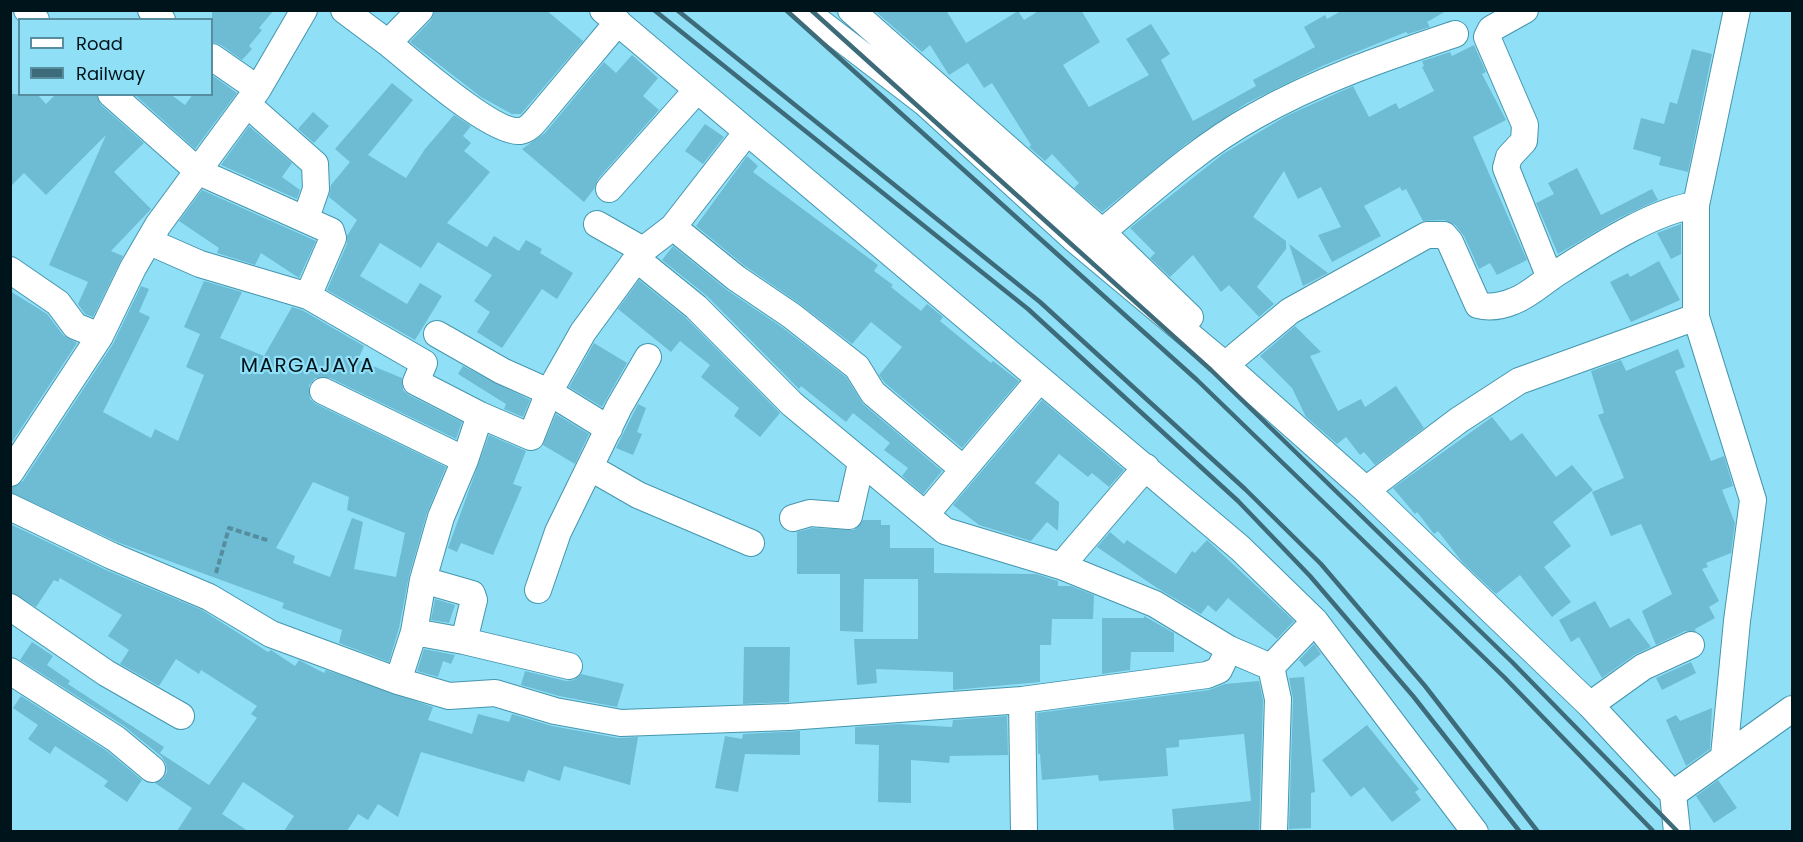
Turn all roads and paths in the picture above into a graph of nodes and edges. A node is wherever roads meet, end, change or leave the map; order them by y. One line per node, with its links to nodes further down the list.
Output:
1 (304, 10): 14 (street)
2 (344, 10): 10 (street)
3 (420, 10): 10 (street)
4 (804, 10): 32 (street)
5 (851, 10): 22 (street)
6 (1737, 10): 18 (street)
7 (1515, 12): 26 (street)
8 (610, 16): 10 (street); 12 (street)
9 (1455, 34): 22 (street)
10 (388, 43)
11 (213, 58): 14 (street)
12 (697, 90): 15 (street); 17 (street)
13 (113, 96): 16 (street)
14 (253, 97): 16 (street); 19 (street)
15 (747, 132): 21 (street); 33 (street)
16 (199, 172): 19 (street); 23 (street)
17 (609, 189)
18 (1696, 205): 26 (street); 28 (street)
19 (306, 218): 27 (street)
20 (597, 224): 24 (street)
21 (673, 226): 24 (street); 42 (street)
22 (1102, 232): 32 (street)
23 (150, 242): 27 (street); 30 (street)
24 (640, 255): 35 (street); 39 (street)
25 (10, 270): 30 (street)
26 (1550, 278): 32 (street)
27 (308, 296): 36 (street)
28 (1696, 317): 44 (street); 68 (street)
29 (437, 334): 35 (street)
30 (100, 336): 43 (street)
31 (648, 357): 37 (street)
32 (1230, 362): 44 (street)
33 (1039, 380): 40 (street); 42 (street)
34 (322, 391): 38 (street)
35 (549, 392): 36 (street); 37 (street)
36 (480, 415): 38 (street)
37 (609, 429): 41 (street)
38 (465, 460): 51 (street)
39 (861, 463): 46 (street); 47 (street)
40 (1146, 467): 50 (street); 55 (street)
41 (591, 468): 49 (street); 52 (street)
42 (963, 469): 46 (street)
43 (10, 473)
44 (1366, 490): 65 (street)
45 (10, 507): 53 (street)
46 (926, 514): 50 (street)
47 (793, 518)
48 (270, 541): 53 (path)
49 (751, 543)
50 (1061, 566): 59 (street)
51 (423, 580): 56 (street); 57 (street)
52 (538, 590)
53 (209, 597): 63 (street)
54 (10, 607): 67 (street)
55 (1315, 621): 61 (street); 73 (street)
56 (414, 632): 57 (street); 63 (street)
57 (464, 641): 60 (street)
58 (1691, 645): 65 (street)
59 (1229, 649): 61 (street); 64 (street)
60 (569, 666)
61 (1271, 667): 72 (street)
62 (10, 671): 69 (street)
63 (398, 681): 64 (street)
64 (1022, 700): 71 (street)
65 (1590, 705): 70 (street)
66 (1792, 709): 68 (street)
67 (182, 716)
68 (1724, 756): 70 (street)
69 (152, 769)
70 (1673, 794): 74 (street)
71 (1024, 831)
72 (1274, 831)
73 (1475, 831)
74 (1677, 831)

